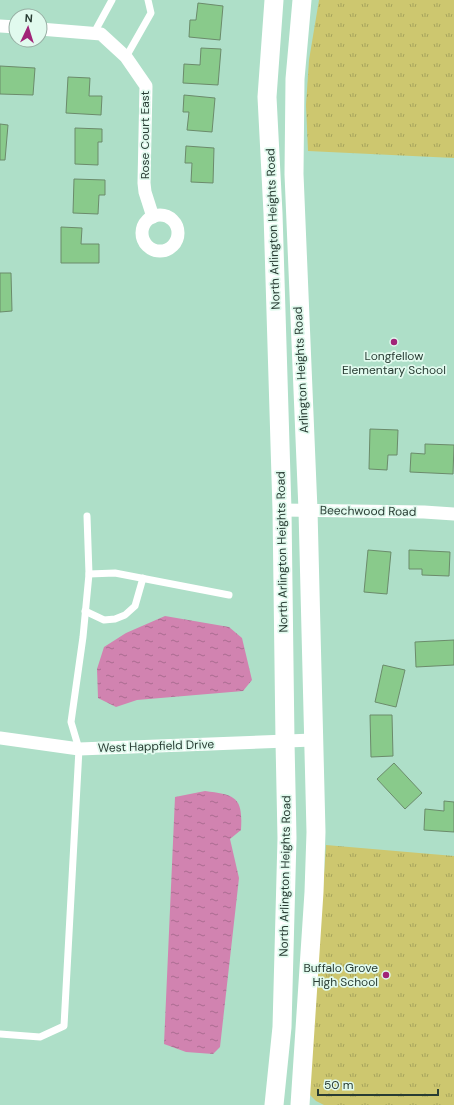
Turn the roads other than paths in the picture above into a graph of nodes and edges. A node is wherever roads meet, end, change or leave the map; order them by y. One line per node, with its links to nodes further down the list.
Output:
1 (112, 0): 6 (lane)
2 (148, 0): 7 (lane)
3 (274, 0): 9 (main road, North Arlington Heights Road)
4 (302, 0): 10 (main road, Arlington Heights Road)
5 (48, 30): 6 (street, Rose Court East)
6 (94, 34): 7 (street, Rose Court East)
7 (126, 57): 8 (street, Rose Court East)
8 (153, 216)
9 (282, 510): 10 (street, Beechwood Road); 19 (main road, North Arlington Heights Road)
10 (308, 510): 11 (street, Beechwood Road); 18 (main road, Arlington Heights Road)
11 (454, 514)
12 (87, 516): 13 (lane)
13 (89, 574): 14 (lane); 16 (lane)
14 (143, 578): 15 (lane); 16 (lane)
15 (229, 595)
16 (85, 611): 20 (lane)
17 (0, 738): 20 (street, West Happfield Drive)
18 (313, 740): 19 (street, West Happfield Drive); 23 (main road)
19 (284, 741): 20 (street, West Happfield Drive); 22 (main road, North Arlington Heights Road)
20 (79, 749): 21 (lane)
21 (0, 1034)
22 (274, 1105)
23 (300, 1105)

